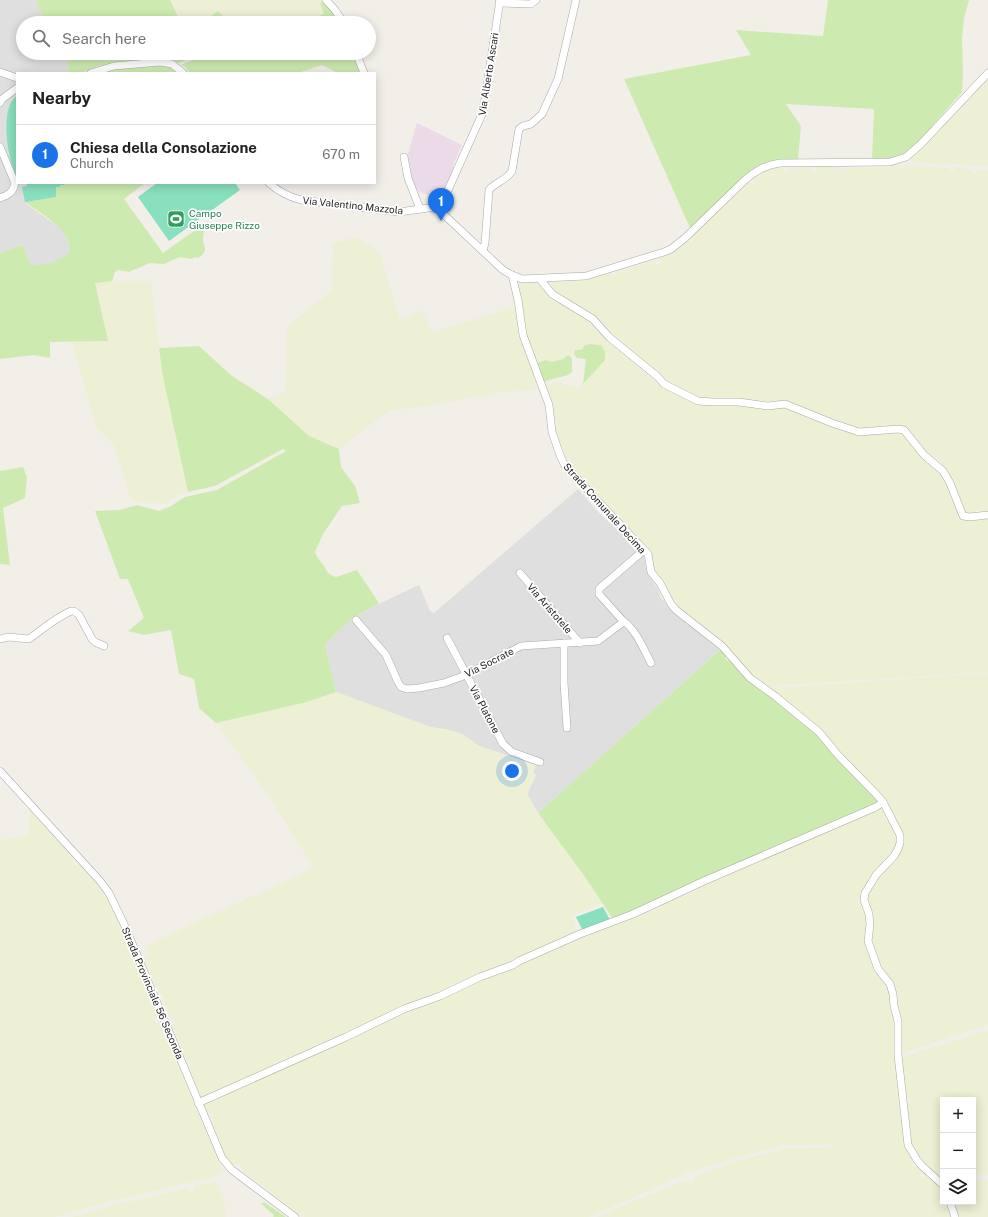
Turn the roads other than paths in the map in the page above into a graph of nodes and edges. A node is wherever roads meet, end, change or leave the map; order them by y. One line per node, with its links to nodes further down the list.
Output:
1 (326, 0): 5 (street)
2 (536, 0): 4 (street)
3 (576, 0): 21 (street)
4 (499, 1): 20 (street, Via Alberto Ascari)
5 (340, 16)
6 (359, 60): 10 (street)
7 (0, 72): 12 (street)
8 (94, 72): 9 (street)
9 (182, 72)
10 (364, 72)
11 (988, 73): 23 (street)
12 (16, 78)
13 (16, 89): 14 (street)
14 (0, 103)
15 (0, 147): 18 (street)
16 (404, 157): 19 (street)
17 (270, 184): 19 (street, Via Valentino Mazzola)
18 (0, 198)
19 (420, 209): 20 (street, Via Valentino Mazzola)
20 (440, 211): 21 (street)
21 (483, 251): 22 (street)
22 (512, 276): 23 (street); 25 (street, Strada Comunale Decima)
23 (540, 279): 24 (street)
24 (988, 515)
25 (644, 550): 28 (street); 39 (street, Strada Comunale Decima)
26 (520, 573): 32 (street, Via Aristotele)
27 (356, 620): 35 (street, Via Socrate)
28 (622, 621): 32 (street, Via Socrate); 34 (street)
29 (447, 638): 35 (street, Via Platone)
30 (0, 639): 33 (street)
31 (564, 643): 32 (street, Via Socrate); 35 (street, Via Socrate); 36 (street)
32 (580, 643)
33 (104, 646)
34 (651, 663)
35 (466, 675): 37 (street, Via Platone)
36 (567, 728)
37 (540, 762)
38 (0, 771): 40 (street, Strada Provinciale 56 Seconda)
39 (883, 802): 40 (street); 41 (street, Strada Comunale Decima)
40 (198, 1103): 43 (street, Strada Provinciale 56 Seconda)
41 (940, 1182)
42 (951, 1205): 44 (street)
43 (295, 1217)
44 (954, 1217)

